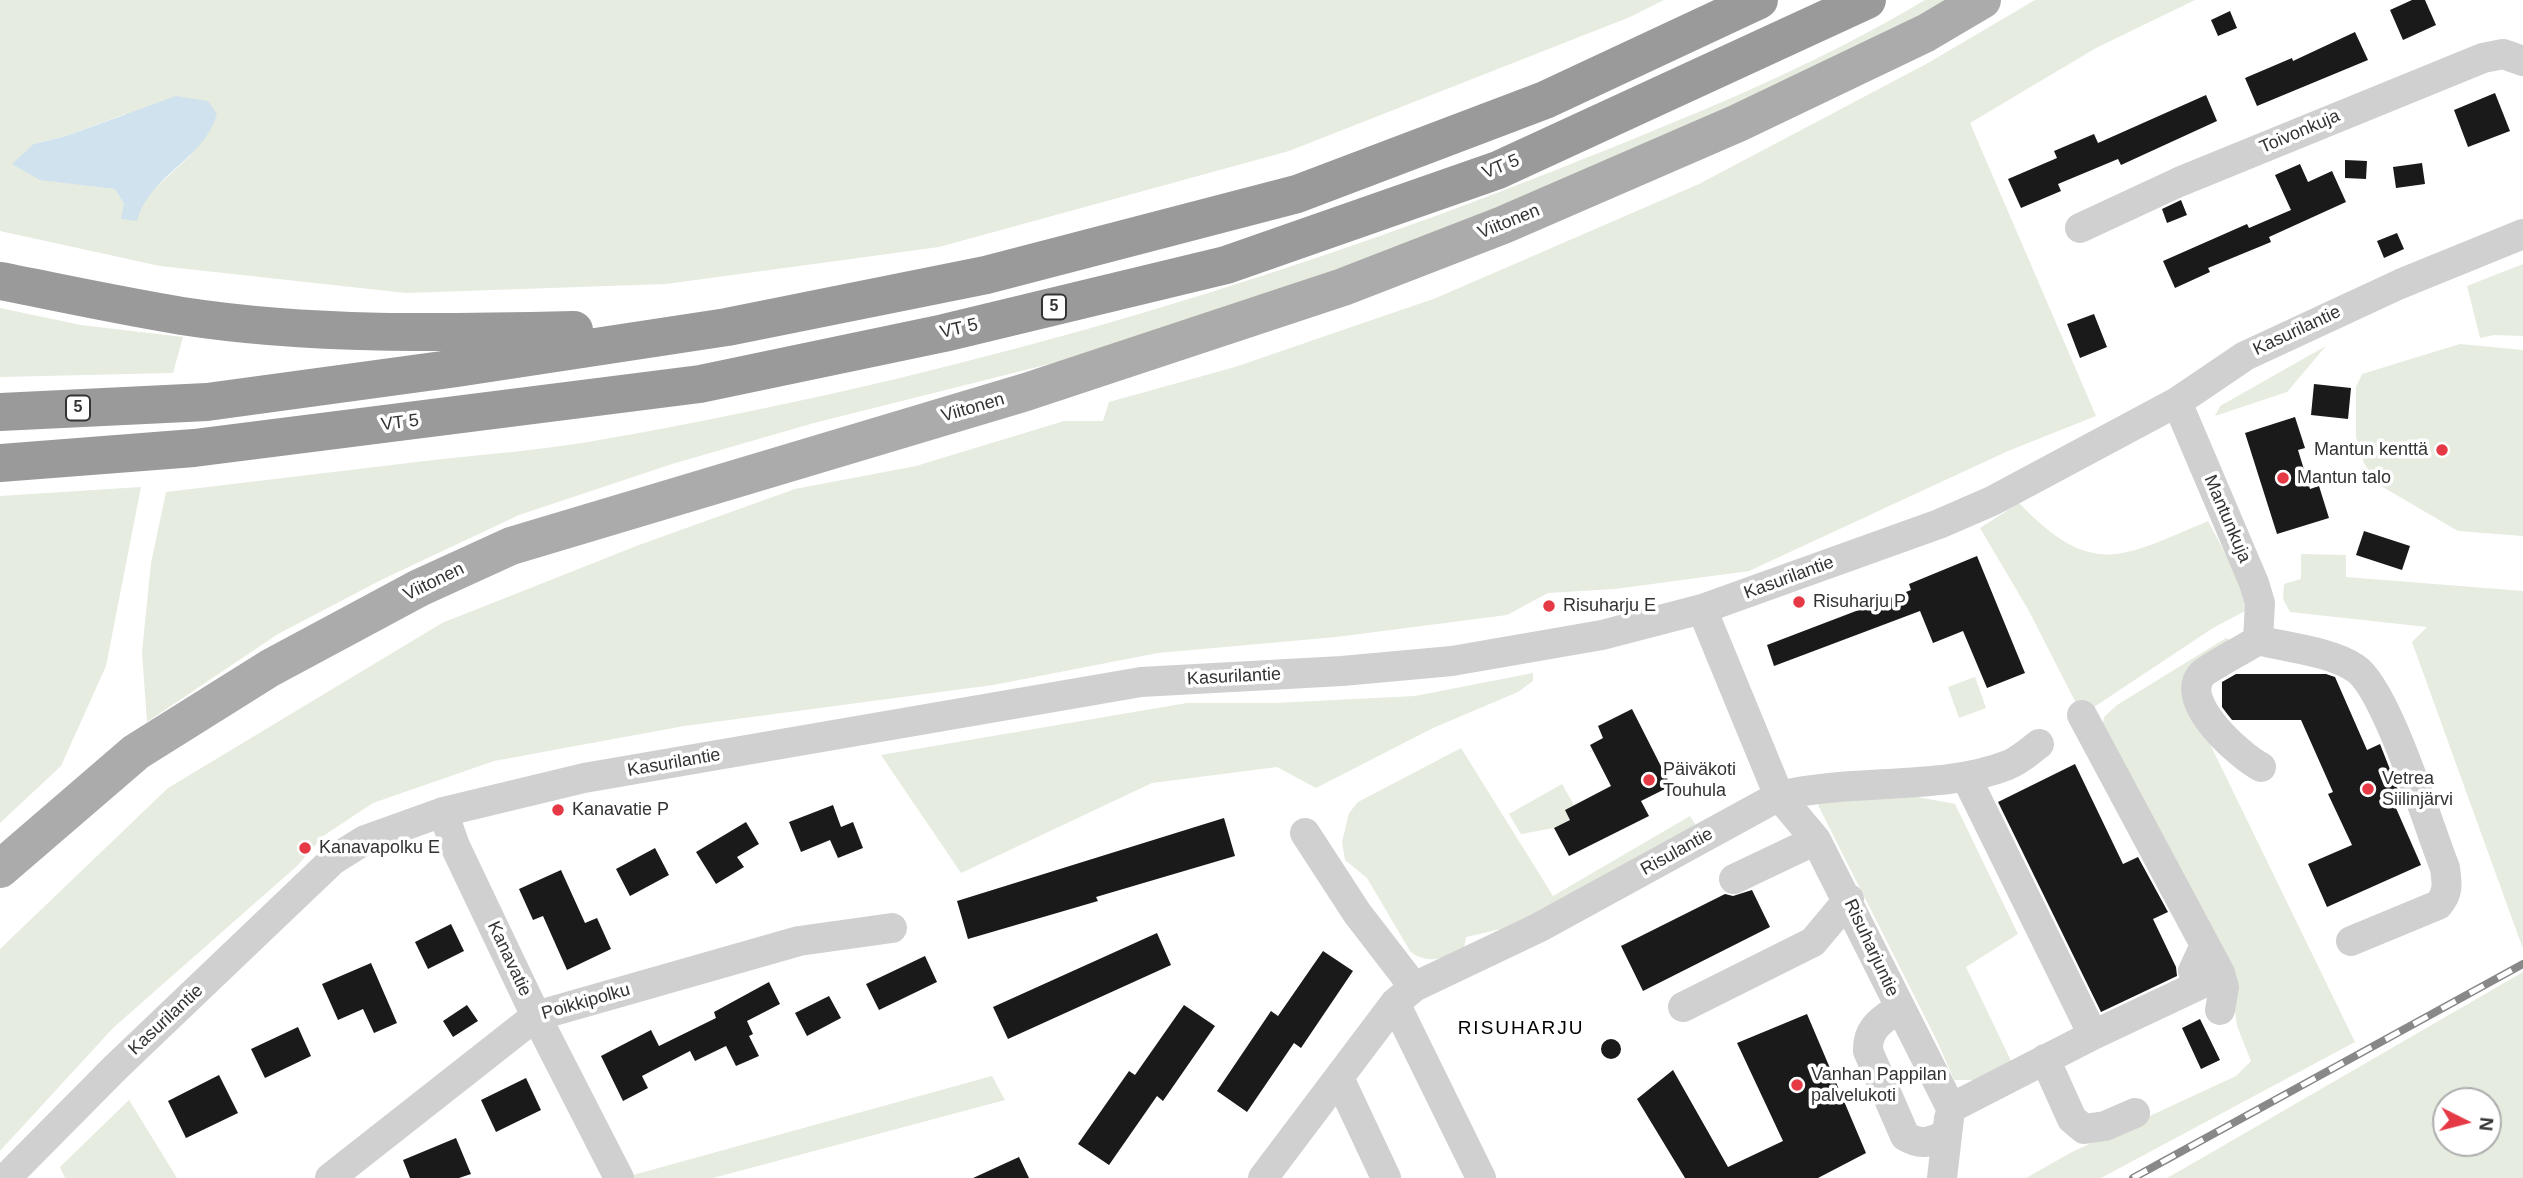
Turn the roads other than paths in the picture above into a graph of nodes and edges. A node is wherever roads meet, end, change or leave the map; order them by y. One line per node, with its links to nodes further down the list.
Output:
1 (1759, 0): 8 (highway, 5)
2 (1867, 0): 11 (highway, VT 5 / 5)
3 (1982, 0): 22 (main road, Viitonen)
4 (2523, 61): 5 (street, Toivonkuja)
5 (2080, 228)
6 (2523, 233): 9 (street, Kasurilantie)
7 (0, 281): 8 (highway)
8 (727, 327): 10 (highway, 5)
9 (2177, 402): 12 (street, Kasurilantie); 13 (street, Mantunkuja)
10 (0, 412)
11 (0, 463)
12 (1702, 609): 18 (street); 19 (street, Kasurilantie)
13 (2258, 640): 16 (street); 26 (street)
14 (2082, 715): 27 (street)
15 (2039, 744): 17 (street, Risulantie)
16 (2261, 767)
17 (1966, 777): 18 (street, Risulantie); 33 (street)
18 (1779, 796): 21 (street, Risuharjuntie); 28 (street, Risulantie)
19 (443, 812): 32 (street, Kanavatie); 38 (street, Kasurilantie)
20 (1305, 834): 28 (street)
21 (1816, 840): 23 (street); 24 (street, Risuharjuntie)
22 (0, 869)
23 (1734, 879)
24 (1849, 900): 29 (street); 30 (street, Risuharjuntie)
25 (892, 928): 32 (street, Poikkipolku)
26 (2351, 942)
27 (2205, 945): 31 (street); 33 (street)
28 (1405, 995): 35 (street); 43 (street)
29 (1683, 1007)
30 (1899, 1008): 37 (street, Risuharjuntie); 37 (street)
31 (2220, 1010)
32 (536, 1016): 39 (street, Poikkipolku); 40 (street, Kanavatie)
33 (2093, 1035): 34 (street)
34 (2045, 1059): 36 (street); 37 (street)
35 (1339, 1078): 41 (street); 42 (street)
36 (2135, 1113)
37 (1949, 1121): 44 (street)
38 (6, 1178)
39 (330, 1178)
40 (619, 1178)
41 (1263, 1178)
42 (1386, 1178)
43 (1480, 1178)
44 (1942, 1178)

